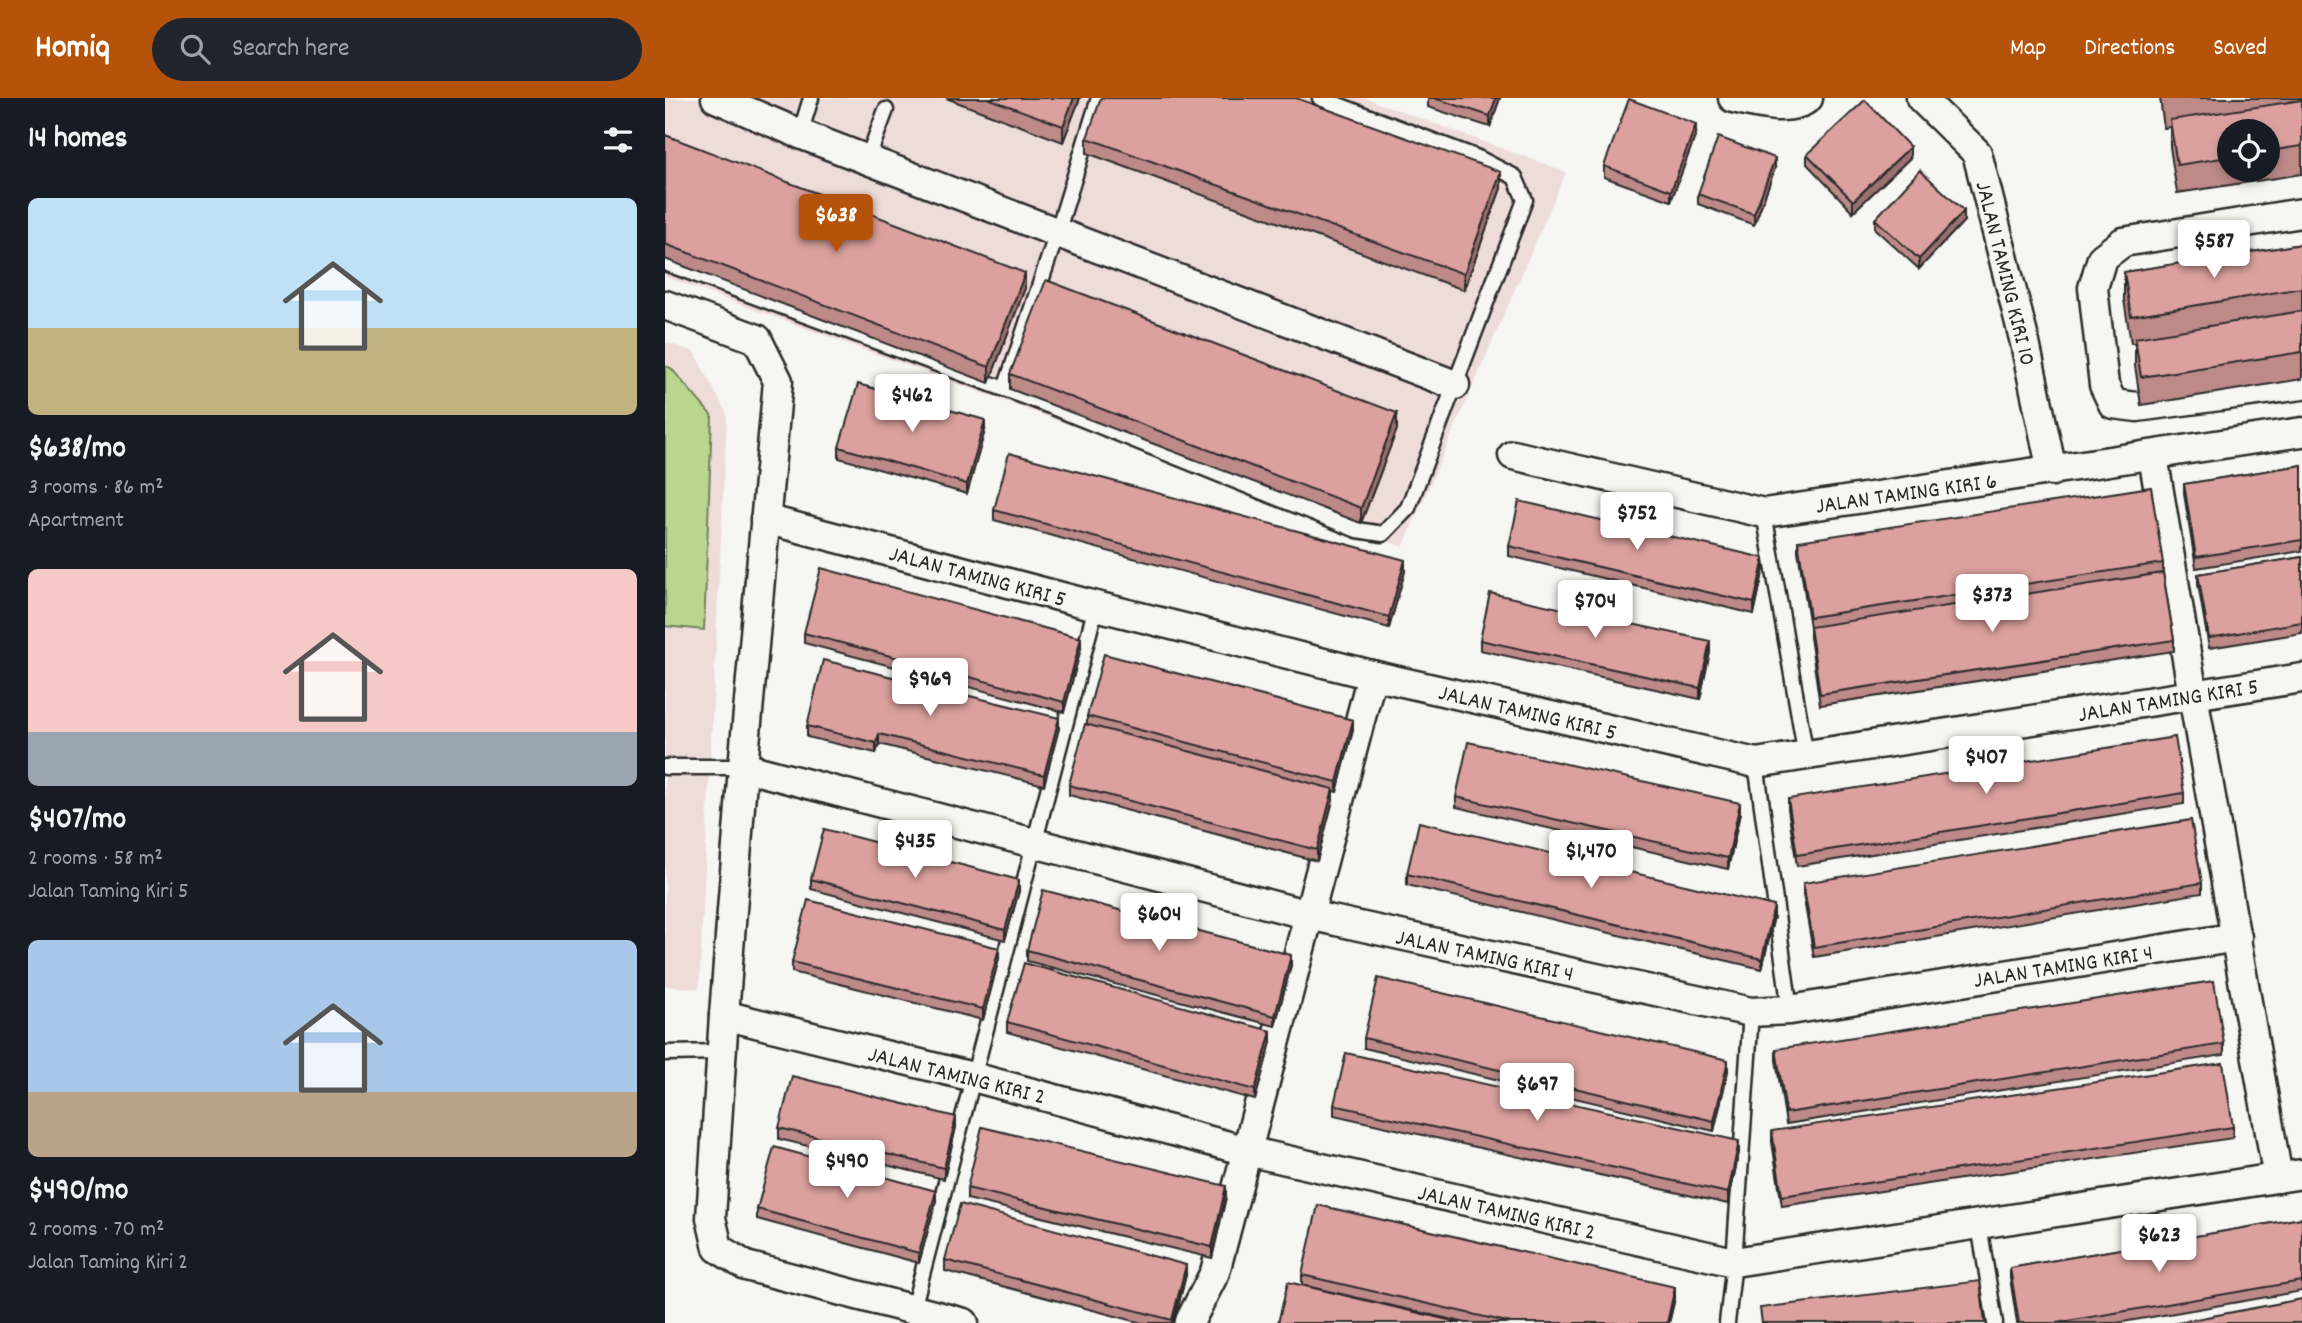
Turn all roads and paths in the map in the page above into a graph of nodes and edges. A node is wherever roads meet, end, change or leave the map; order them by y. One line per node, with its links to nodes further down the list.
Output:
1 (716, 98): 9 (street)
2 (811, 98): 9 (lane)
3 (1099, 98): 12 (lane)
4 (1320, 98): 15 (lane)
5 (1733, 98): 6 (street)
6 (1808, 98)
7 (1921, 98): 21 (street, JALAN TAMING KIRI 10)
8 (886, 110): 10 (lane)
9 (800, 134): 10 (street)
10 (867, 160): 12 (street)
11 (2302, 213): 16 (street)
12 (1057, 233): 15 (street); 17 (lane)
13 (665, 263): 17 (lane)
14 (665, 305): 23 (street)
15 (1455, 385): 17 (lane)
16 (2302, 385)
17 (1005, 389)
18 (2302, 432): 20 (street, JALAN TAMING KIRI 6)
19 (1513, 455): 22 (street, JALAN TAMING KIRI 6)
20 (2153, 456): 21 (street, JALAN TAMING KIRI 6); 27 (street)
21 (2052, 471): 22 (street, JALAN TAMING KIRI 6)
22 (1764, 513): 28 (lane)
23 (765, 519): 24 (street, JALAN TAMING KIRI 5); 31 (street)
24 (1096, 606): 25 (street, JALAN TAMING KIRI 5); 32 (lane)
25 (1372, 675): 29 (street, JALAN TAMING KIRI 5); 33 (street)
26 (2302, 678): 27 (street, JALAN TAMING KIRI 5)
27 (2193, 695): 28 (street, JALAN TAMING KIRI 5); 34 (street)
28 (1806, 756): 29 (street, JALAN TAMING KIRI 5)
29 (1756, 763): 35 (lane)
30 (665, 767): 31 (lane)
31 (743, 767): 32 (street, JALAN TAMING KIRI 4); 37 (street)
32 (1034, 843): 33 (street, JALAN TAMING KIRI 4); 40 (lane)
33 (1309, 915): 36 (street, JALAN TAMING KIRI 4); 41 (street)
34 (2237, 937): 35 (street, JALAN TAMING KIRI 4); 42 (street)
35 (1790, 1010): 36 (street, JALAN TAMING KIRI 4)
36 (1751, 1013): 44 (lane)
37 (724, 1015): 38 (street); 40 (street, JALAN TAMING KIRI 2)
38 (723, 1052): 39 (lane); 45 (street)
39 (665, 1053)
40 (974, 1077): 41 (street, JALAN TAMING KIRI 2); 45 (lane)
41 (1247, 1152): 44 (street, JALAN TAMING KIRI 2); 47 (street)
42 (2290, 1176): 43 (street, JALAN TAMING KIRI 2)
43 (1979, 1224): 44 (street, JALAN TAMING KIRI 2); 49 (lane)
44 (1734, 1262): 48 (lane)
45 (913, 1309): 46 (street)
46 (964, 1323)
47 (1189, 1323)
48 (1727, 1323)
49 (1995, 1323)

